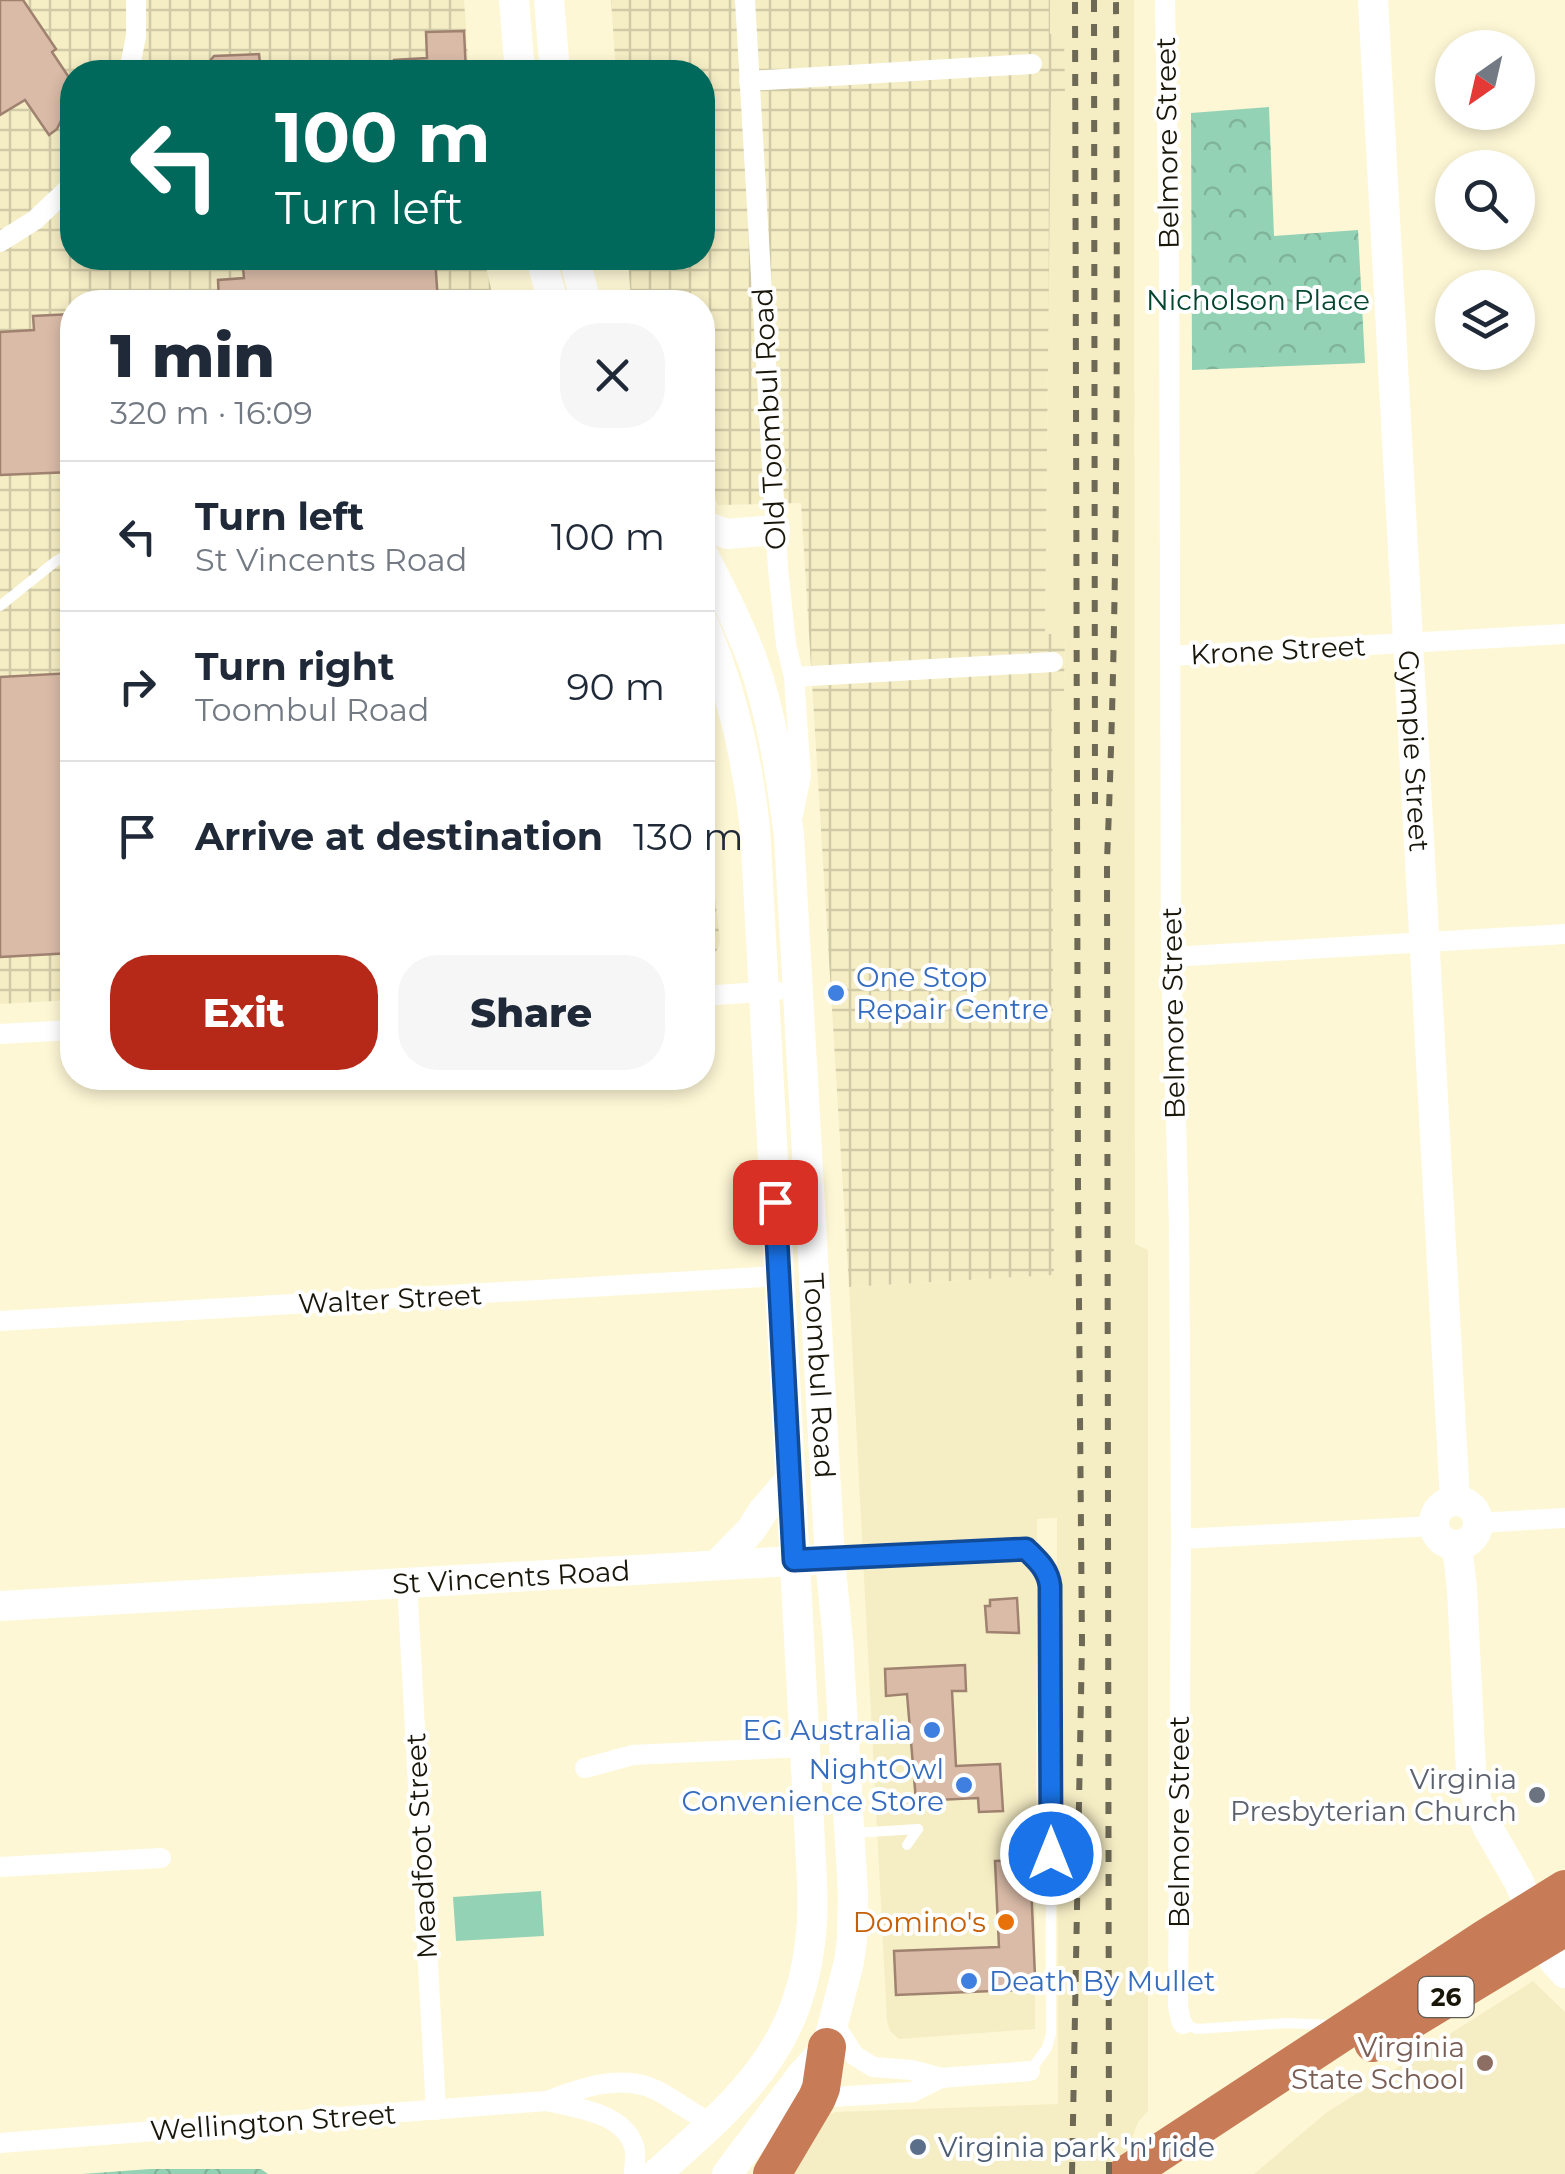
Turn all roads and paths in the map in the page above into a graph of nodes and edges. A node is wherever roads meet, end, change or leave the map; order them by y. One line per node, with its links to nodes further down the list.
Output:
1 (136, 0): 7 (street)
2 (514, 0): 8 (main road)
3 (549, 0): 9 (main road)
4 (744, 0): 11 (street, Old Toombul Road)
5 (1165, 0): 22 (street, Belmore Street)
6 (1372, 0): 20 (main road, Gympie Street)
7 (131, 60)
8 (519, 60)
9 (553, 60)
10 (1032, 64): 11 (street)
11 (749, 81): 15 (street, Old Toombul Road)
12 (60, 196): 13 (street)
13 (0, 242)
14 (715, 530): 15 (main road)
15 (775, 530): 24 (street, Old Toombul Road)
16 (60, 558): 18 (lane)
17 (715, 580): 25 (main road, Toombul Road)
18 (0, 606)
19 (1565, 634): 20 (street, Krone Street)
20 (1408, 642): 22 (street, Krone Street); 27 (main road, Gympie Street)
21 (715, 652): 30 (main road, Toombul Road)
22 (1170, 656): 28 (street, Belmore Street)
23 (1053, 662): 24 (street)
24 (794, 677): 25 (street, Old Toombul Road)
25 (789, 835): 29 (main road, Toombul Road)
26 (1565, 934): 27 (street)
27 (1425, 942): 28 (street); 37 (main road, Gympie Street)
28 (1171, 957): 41 (street, Belmore Street)
29 (798, 989): 30 (street); 43 (main road, Toombul Road)
30 (764, 992): 31 (street); 34 (main road, Toombul Road)
31 (715, 995)
32 (60, 1031): 33 (street)
33 (0, 1034)
34 (779, 1276): 35 (street, Walter Street); 36 (main road, Toombul Road)
35 (0, 1321)
36 (790, 1480): 44 (main road, Toombul Road); 45 (main road)
37 (1455, 1501): 39 (main road); 40 (main road)
38 (1565, 1518): 39 (street)
39 (1478, 1522): 40 (main road)
40 (1445, 1536): 41 (street); 55 (main road)
41 (1181, 1540): 59 (street, Belmore Street)
42 (1026, 1549): 43 (street, St Vincents Road); 61 (lane)
43 (830, 1559): 44 (main road, St Vincents Road); 50 (main road, Toombul Road)
44 (794, 1560): 45 (main road, St Vincents Road); 48 (main road, Toombul Road)
45 (717, 1565): 46 (main road, St Vincents Road)
46 (407, 1583): 47 (main road, St Vincents Road); 65 (street, Meadfoot Street)
47 (0, 1606)
48 (804, 1747): 49 (street); 57 (main road, Toombul Road)
49 (585, 1768)
50 (849, 1834): 51 (lane); 58 (main road, Toombul Road)
51 (907, 1845)
52 (161, 1858): 53 (street)
53 (0, 1867)
54 (1565, 1889): 55 (highway, 26)
55 (1547, 1925): 56 (main road); 60 (highway, 26); 68 (highway, 26)
56 (1565, 1974)
57 (801, 1991): 58 (main road); 66 (main road, Toombul Road)
58 (834, 2024): 62 (street); 63 (highway); 71 (main road, Toombul Road)
59 (1183, 2024): 60 (lane)
60 (1351, 2026): 68 (highway, 26)
61 (1030, 2072): 62 (street)
62 (940, 2078): 63 (street)
63 (817, 2098): 72 (highway)
64 (547, 2101): 65 (street, Wellington Street); 66 (street, Wellington Street); 69 (street, Wellington Street)
65 (436, 2110): 67 (street, Wellington Street)
66 (712, 2123): 70 (main road, Toombul Road)
67 (0, 2143)
68 (1178, 2162): 73 (highway, 26)
69 (634, 2174)
70 (656, 2174)
71 (727, 2174)
72 (772, 2174)
73 (1127, 2174)

